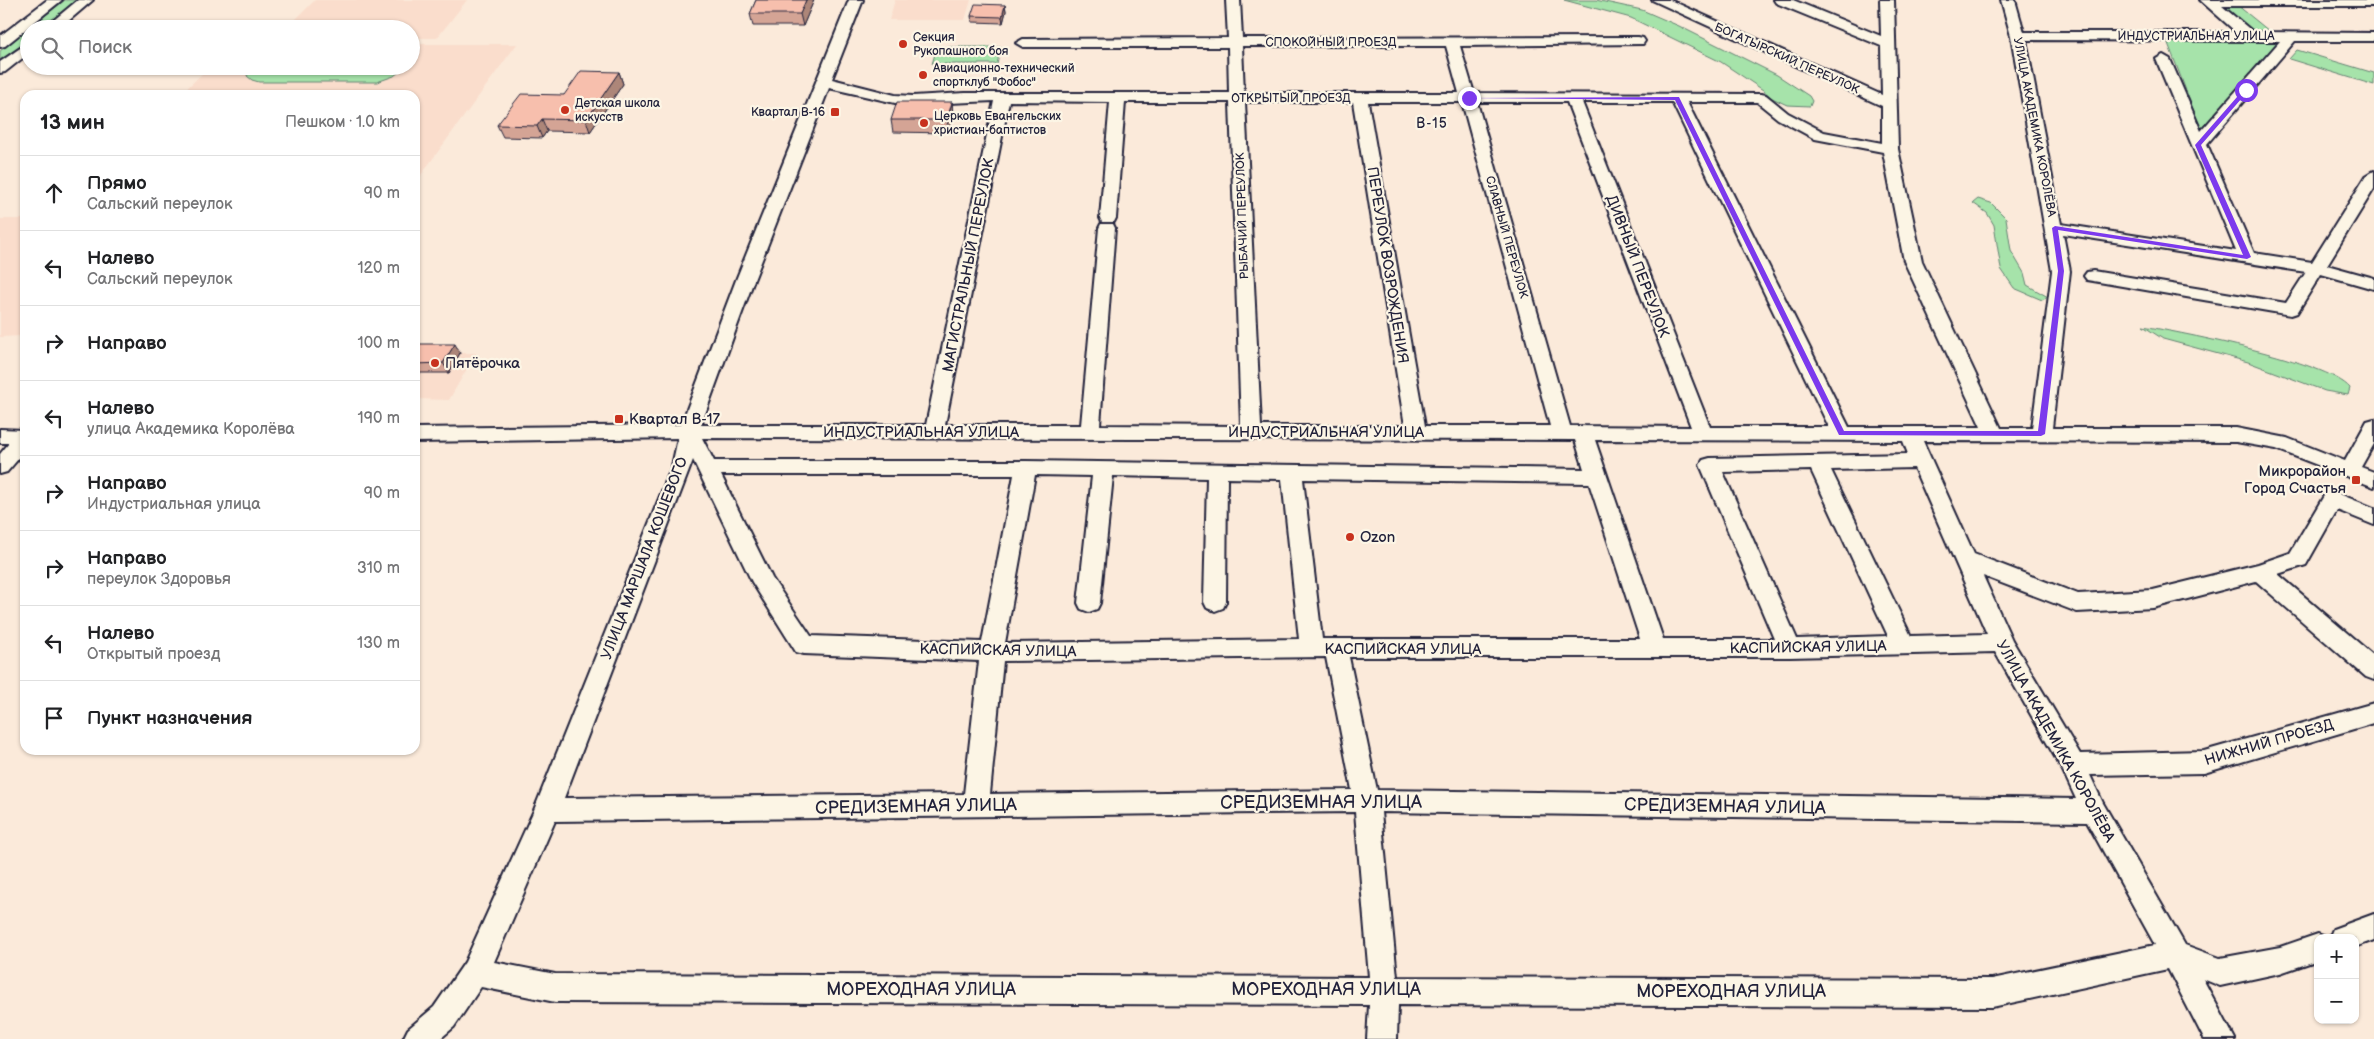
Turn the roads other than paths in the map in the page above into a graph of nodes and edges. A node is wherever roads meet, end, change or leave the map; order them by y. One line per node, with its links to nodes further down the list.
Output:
1 (55, 0): 11 (street)
2 (86, 0): 12 (street)
3 (857, 0): 27 (street, УЛИЦА МАРШАЛА КОШЕВОГО)
4 (1233, 0): 22 (street, РЫБАЧИЙ ПЕРЕУЛОК)
5 (1659, 0): 35 (street, БОГАТЫРСКИЙ ПЕРЕУЛОК)
6 (1781, 0): 23 (street)
7 (1886, 0): 23 (street)
8 (2008, 0): 14 (street, УЛИЦА АКАДЕМИКА КОРОЛЁВА)
9 (2208, 1): 10 (street); 15 (street)
10 (2374, 2)
11 (29, 20)
12 (61, 20)
13 (20, 27): 20 (street)
14 (2018, 36): 15 (street, ИНДУСТРИАЛЬНАЯ УЛИЦА); 39 (street, УЛИЦА АКАДЕМИКА КОРОЛЁВА)
15 (2250, 36): 16 (street, ИНДУСТРИАЛЬНАЯ УЛИЦА)
16 (2292, 36): 17 (street, ИНДУСТРИАЛЬНАЯ УЛИЦА); 36 (street)
17 (2374, 36)
18 (1452, 41): 19 (street, СПОКОЙНЫЙ ПРОЕЗД); 22 (street, СПОКОЙНЫЙ ПРОЕЗД); 32 (street, СЛАВНЫЙ ПЕРЕУЛОК)
19 (1638, 41)
20 (0, 43)
21 (1024, 43): 22 (street, СПОКОЙНЫЙ ПРОЕЗД)
22 (1234, 43): 30 (street, РЫБАЧИЙ ПЕРЕУЛОК)
23 (1887, 44): 35 (street)
24 (20, 53): 26 (street)
25 (2163, 59): 36 (street)
26 (0, 69)
27 (825, 83): 28 (street, ОТКРЫТЫЙ ПРОЕЗД); 45 (street, УЛИЦА МАРШАЛА КОШЕВОГО)
28 (1002, 98): 29 (street, ОТКРЫТЫЙ ПРОЕЗД); 46 (street, МАГИСТРАЛЬНЫЙ ПЕРЕУЛОК)
29 (1118, 98): 30 (street, ОТКРЫТЫЙ ПРОЕЗД); 47 (street)
30 (1237, 98): 31 (street, ОТКРЫТЫЙ ПРОЕЗД); 48 (street, РЫБАЧИЙ ПЕРЕУЛОК)
31 (1360, 98): 32 (street, ОТКРЫТЫЙ ПРОЕЗД); 49 (street, ПЕРЕУЛОК ВОЗРОЖДЕНИЯ)
32 (1469, 98): 33 (street, ОТКРЫТЫЙ ПРОЕЗД); 50 (street, СЛАВНЫЙ ПЕРЕУЛОК)
33 (1574, 98): 34 (street, ОТКРЫТЫЙ ПРОЕЗД); 52 (street, ДИВНЫЙ ПЕРЕУЛОК)
34 (1677, 98): 37 (street, ОТКРЫТЫЙ ПРОЕЗД); 53 (street)
35 (1887, 103): 37 (street)
36 (2198, 145): 40 (street)
37 (1890, 149): 56 (street)
38 (2374, 176): 41 (street)
39 (2055, 228): 40 (street); 57 (street, УЛИЦА АКАДЕМИКА КОРОЛЁВА)
40 (2247, 257): 41 (street)
41 (2318, 268): 42 (street); 43 (street)
42 (2093, 276)
43 (2374, 284)
44 (2374, 426): 67 (street)
45 (692, 431): 46 (street, ИНДУСТРИАЛЬНАЯ УЛИЦА); 55 (street, ИНДУСТРИАЛЬНАЯ УЛИЦА); 64 (street); 88 (street, УЛИЦА МАРШАЛА КОШЕВОГО)
46 (934, 432): 47 (street, ИНДУСТРИАЛЬНАЯ УЛИЦА)
47 (1090, 432): 48 (street, ИНДУСТРИАЛЬНАЯ УЛИЦА)
48 (1251, 432): 49 (street, ИНДУСТРИАЛЬНАЯ УЛИЦА)
49 (1416, 432): 50 (street, ИНДУСТРИАЛЬНАЯ УЛИЦА)
50 (1562, 433): 51 (street, ИНДУСТРИАЛЬНАЯ УЛИЦА)
51 (1583, 433): 52 (street, ИНДУСТРИАЛЬНАЯ УЛИЦА); 70 (street)
52 (1703, 433): 53 (street, ИНДУСТРИАЛЬНАЯ УЛИЦА)
53 (1842, 433): 54 (street, ИНДУСТРИАЛЬНАЯ УЛИЦА)
54 (1909, 433): 56 (street, ИНДУСТРИАЛЬНАЯ УЛИЦА); 61 (street, УЛИЦА АКАДЕМИКА КОРОЛЁВА)
55 (420, 434)
56 (1994, 434): 57 (street, ИНДУСТРИАЛЬНАЯ УЛИЦА)
57 (2041, 434): 67 (street, ИНДУСТРИАЛЬНАЯ УЛИЦА)
58 (0, 436): 59 (street)
59 (20, 437)
60 (20, 443): 63 (street)
61 (1921, 461): 62 (street); 73 (street, УЛИЦА АКАДЕМИКА КОРОЛЁВА)
62 (1818, 463): 78 (street); 80 (street)
63 (0, 467)
64 (708, 468): 65 (street); 82 (street, КАСПИЙСКАЯ УЛИЦА)
65 (1026, 468): 66 (street); 82 (street)
66 (1103, 470): 68 (street); 76 (street)
67 (2349, 470): 71 (street, ИНДУСТРИАЛЬНАЯ УЛИЦА)
68 (1217, 471): 69 (street); 75 (street)
69 (1292, 472): 70 (street); 81 (street)
70 (1597, 476): 79 (street)
71 (2374, 480)
72 (2374, 517): 74 (street)
73 (1963, 559): 74 (street); 77 (street, УЛИЦА АКАДЕМИКА КОРОЛЁВА)
74 (2260, 572): 83 (street)
75 (1215, 602)
76 (1089, 603)
77 (2002, 642): 78 (street, КАСПИЙСКАЯ УЛИЦА); 85 (street, УЛИЦА АКАДЕМИКА КОРОЛЁВА)
78 (1904, 645): 80 (street, КАСПИЙСКАЯ УЛИЦА)
79 (1656, 648): 80 (street, КАСПИЙСКАЯ УЛИЦА); 81 (street, КАСПИЙСКАЯ УЛИЦА)
80 (1790, 648)
81 (1324, 649): 82 (street, КАСПИЙСКАЯ УЛИЦА); 86 (street)
82 (992, 652): 87 (street)
83 (2374, 670)
84 (2374, 712): 85 (street, НИЖНИЙ ПРОЕЗД)
85 (2073, 766): 89 (street, УЛИЦА АКАДЕМИКА КОРОЛЁВА)
86 (1367, 801): 87 (street, СРЕДИЗЕМНАЯ УЛИЦА); 89 (street, СРЕДИЗЕМНАЯ УЛИЦА); 95 (street)
87 (976, 805): 88 (street, СРЕДИЗЕМНАЯ УЛИЦА)
88 (547, 810): 94 (street, УЛИЦА МАРШАЛА КОШЕВОГО)
89 (2094, 811): 93 (street, УЛИЦА АКАДЕМИКА КОРОЛЁВА)
90 (2374, 927): 91 (street)
91 (2354, 934)
92 (2314, 948): 93 (street)
93 (2175, 954): 95 (street, МОРЕХОДНАЯ УЛИЦА); 98 (street, УЛИЦА АКАДЕМИКА КОРОЛЁВА)
94 (474, 972): 95 (street, МОРЕХОДНАЯ УЛИЦА); 96 (street, УЛИЦА МАРШАЛА КОШЕВОГО)
95 (1384, 990): 97 (street)
96 (418, 1039)
97 (1382, 1039)
98 (2220, 1039)

